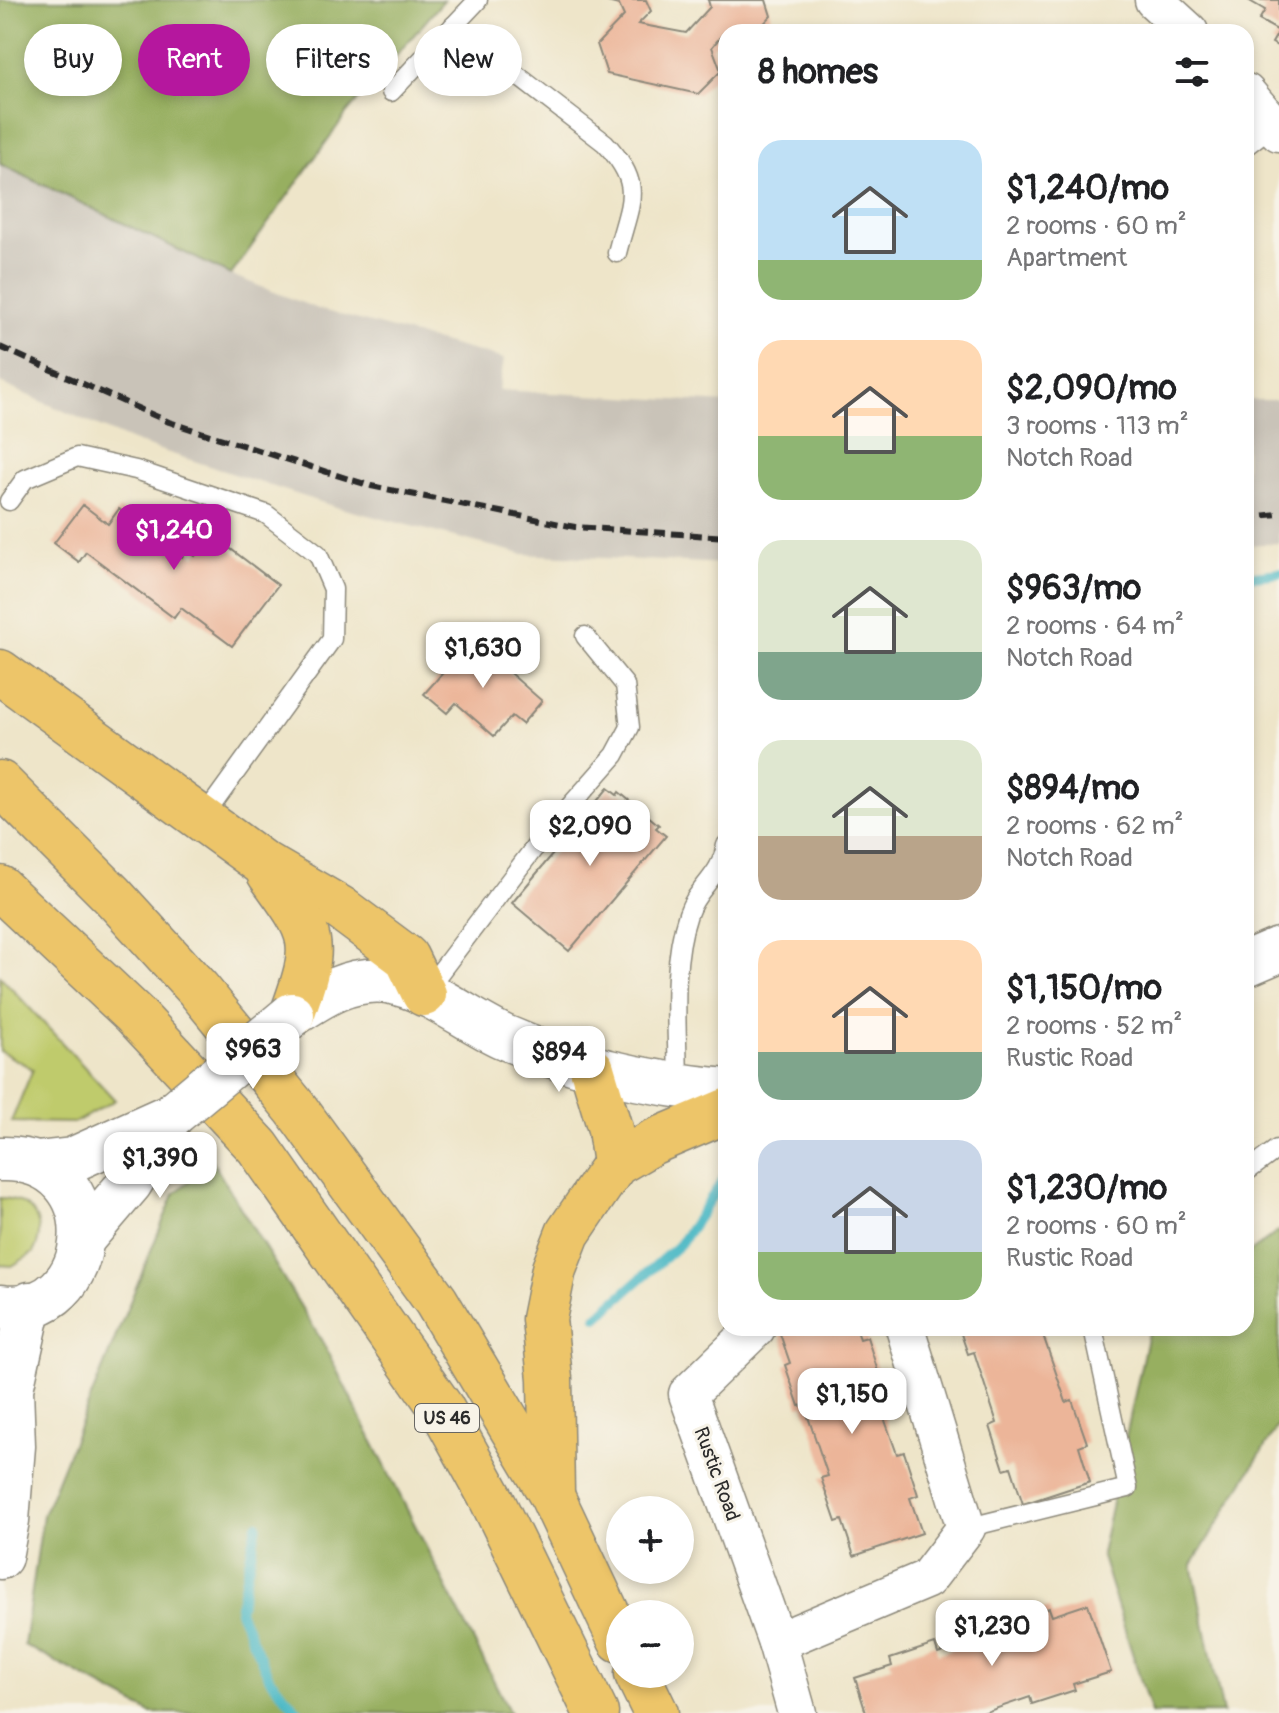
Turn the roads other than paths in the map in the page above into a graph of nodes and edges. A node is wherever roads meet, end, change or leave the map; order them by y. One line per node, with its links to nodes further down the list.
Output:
1 (478, 0): 3 (lane)
2 (1154, 0): 4 (street)
3 (455, 24)
4 (1180, 24)
5 (414, 68): 7 (lane)
6 (522, 79): 10 (lane)
7 (398, 85)
8 (1254, 109): 9 (street)
9 (1266, 134)
10 (617, 253)
11 (9, 501): 15 (lane)
12 (585, 636): 21 (lane)
13 (0, 672): 15 (highway)
14 (0, 783): 37 (highway, US 46)
15 (202, 819): 16 (highway)
16 (261, 862): 21 (highway); 22 (highway)
17 (718, 871): 24 (lane)
18 (0, 888): 43 (highway, US 46)
19 (1279, 950): 20 (street)
20 (1254, 961)
21 (424, 994): 22 (street); 23 (street)
22 (292, 1015): 27 (street, bridge)
23 (592, 1069): 24 (street); 30 (highway)
24 (678, 1087): 25 (street)
25 (718, 1090)
26 (718, 1114): 30 (highway)
27 (172, 1115): 29 (street); 32 (street)
28 (1277, 1149): 31 (lane)
29 (13, 1157): 32 (street)
30 (615, 1164): 37 (highway)
31 (1254, 1166)
32 (83, 1238): 33 (street)
33 (15, 1305): 39 (street)
34 (748, 1336): 41 (street, Rustic Road)
35 (907, 1336): 38 (street)
36 (1095, 1336): 38 (lane)
37 (552, 1496): 40 (highway, US 46)
38 (966, 1528): 41 (street)
39 (0, 1557)
40 (606, 1610)
41 (777, 1642): 45 (street, Rustic Road)
42 (644, 1688): 44 (highway)
43 (596, 1713)
44 (656, 1713)
45 (797, 1713)

